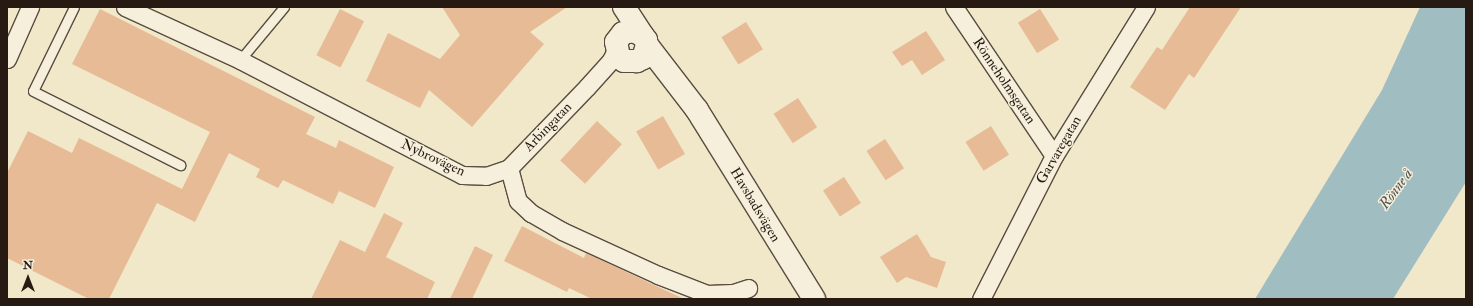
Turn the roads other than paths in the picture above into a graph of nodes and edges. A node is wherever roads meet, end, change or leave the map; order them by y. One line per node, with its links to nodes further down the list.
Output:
1 (30, 7): 11 (street)
2 (74, 7): 15 (lane)
3 (125, 7): 12 (street, Nybrovägen)
4 (284, 7): 12 (lane)
5 (612, 7): 10 (street)
6 (624, 7): 9 (street, Havsbadsvägen)
7 (954, 7): 14 (street, Rönneholmsgatan)
8 (1146, 7): 14 (street, Garvaregatan)
9 (645, 41): 10 (street); 13 (street, Havsbadsvägen)
10 (622, 54): 13 (street, Havsbadsvägen); 16 (street, Arbingatan)
11 (7, 59)
12 (240, 60): 16 (street, Nybrovägen)
13 (697, 110): 18 (street, Havsbadsvägen)
14 (1054, 156): 19 (street, Garvaregatan)
15 (180, 165)
16 (509, 168): 17 (street)
17 (748, 288)
18 (814, 299)
19 (981, 299)

